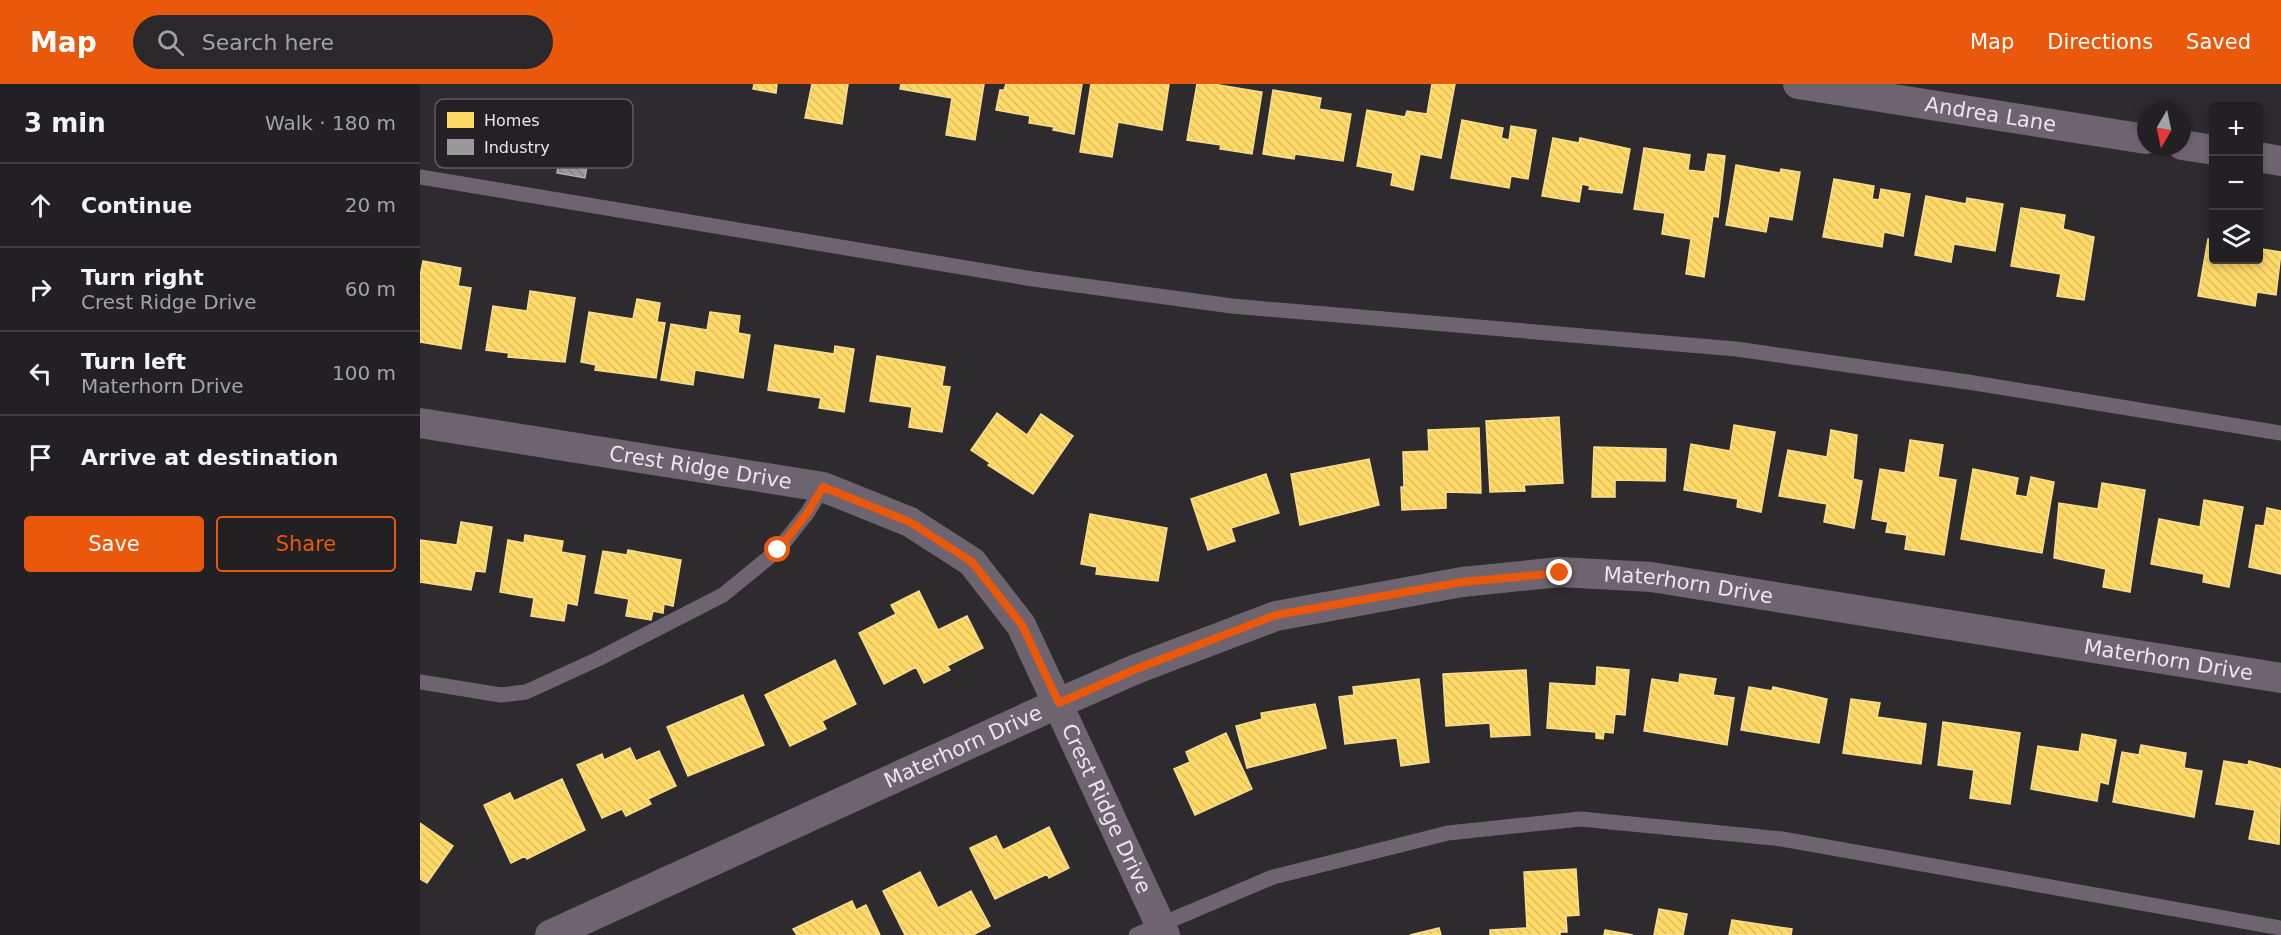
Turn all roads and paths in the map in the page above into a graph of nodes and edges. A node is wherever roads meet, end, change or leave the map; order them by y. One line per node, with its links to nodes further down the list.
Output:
1 (1798, 84): 2 (street, Andrea Lane)
2 (2137, 138)
3 (2191, 146): 4 (street)
4 (2209, 149)
5 (2263, 158): 6 (street)
6 (2281, 161)
7 (420, 177): 9 (lane)
8 (420, 423): 10 (street, Crest Ridge Drive)
9 (2281, 433)
10 (823, 487): 12 (lane); 13 (street, Crest Ridge Drive)
11 (2281, 678): 13 (street, Materhorn Drive)
12 (420, 682)
13 (1059, 703): 15 (street, Crest Ridge Drive); 16 (street, Materhorn Drive)
14 (2281, 928): 15 (lane)
15 (1154, 931)
16 (550, 935)

